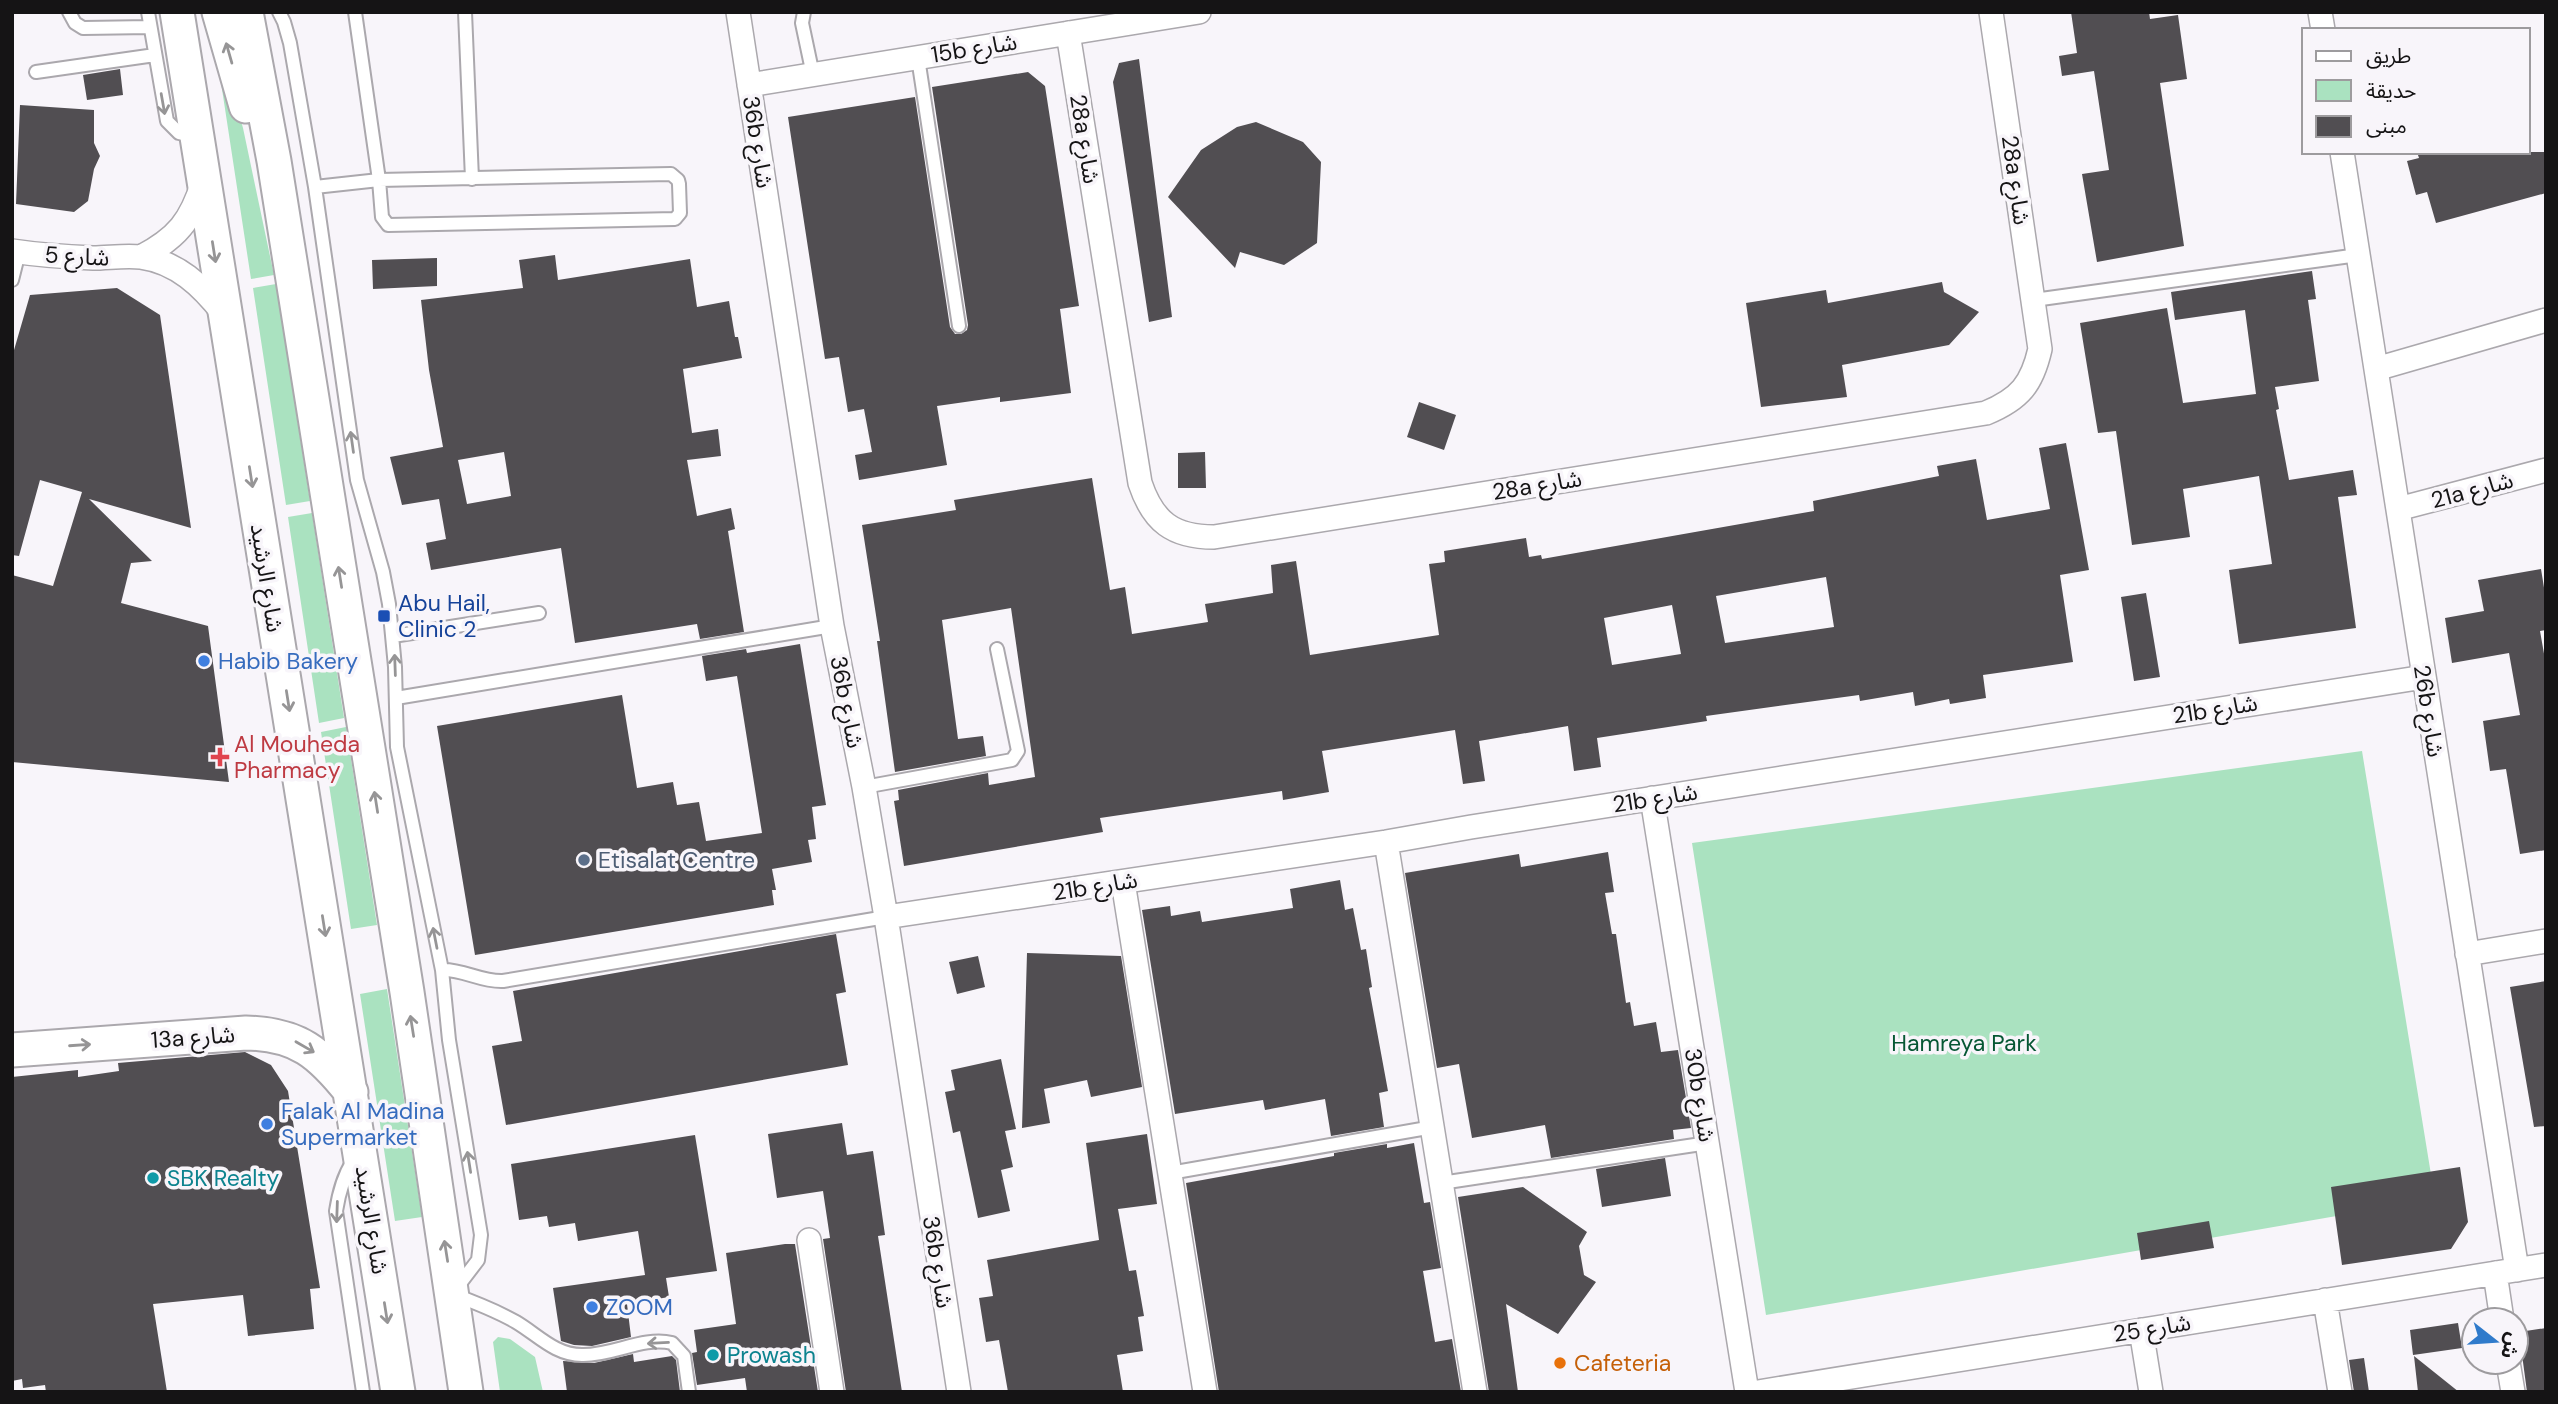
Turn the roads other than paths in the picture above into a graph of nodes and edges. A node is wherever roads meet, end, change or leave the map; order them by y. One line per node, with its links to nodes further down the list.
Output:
1 (69, 12): 12 (lane)
2 (148, 12): 12 (lane)
3 (219, 12): 21 (main road, one-way to 3)
4 (246, 12): 21 (main road)
5 (279, 12): 25 (lane)
6 (355, 12): 24 (lane)
7 (465, 12): 22 (lane)
8 (738, 12): 18 (street, 36b شارع)
9 (804, 12): 17 (lane)
10 (1199, 12): 13 (street, 15b شارع)
11 (1991, 12): 30 (street, 28a شارع)
12 (164, 19): 14 (lane); 19 (main road, شارع الرشيد)
13 (1069, 33): 15 (street, 15b شارع); 30 (street, 28a شارع)
14 (155, 55): 16 (lane); 19 (lane, one-way to 19)
15 (918, 58): 17 (street, 15b شارع); 33 (lane)
16 (36, 72)
17 (813, 75): 18 (street, 15b شارع)
18 (750, 85): 38 (street, 36b شارع)
19 (196, 136): 23 (main road, شارع الرشيد)
20 (2342, 154): 27 (street, 26b شارع)
21 (274, 161): 61 (main road, one-way to 21)
22 (472, 179): 24 (lane); 24 (lane)
23 (203, 180): 28 (street, شارع 5); 31 (main road, شارع الرشيد, one-way to 31)
24 (379, 180): 25 (lane)
25 (316, 187): 39 (lane, one-way to 25)
26 (16, 251): 28 (street, شارع 5); 29 (lane)
27 (2358, 255): 30 (lane); 34 (street, 26b شارع)
28 (141, 257): 31 (street, شارع 5)
29 (12, 280)
30 (2034, 300)
31 (224, 313): 52 (main road, شارع الرشيد, one-way to 52)
32 (2546, 320): 34 (street)
33 (959, 326)
34 (2376, 369): 36 (street, 26b شارع)
35 (2546, 470): 36 (street, 21a شارع)
36 (2398, 509): 41 (street, 26b شارع)
37 (539, 612): 39 (lane)
38 (832, 626): 42 (lane); 43 (street, 36b شارع)
39 (393, 636): 42 (lane, one-way to 39)
40 (997, 649): 43 (lane)
41 (2424, 677): 44 (street, 21b شارع); 49 (street, 26b شارع)
42 (396, 698): 50 (lane, one-way to 42)
43 (864, 787): 47 (street, 36b شارع)
44 (1652, 798): 45 (street, 21b شارع); 54 (street, 30b شارع)
45 (1386, 842): 46 (street, 21b شارع); 53 (street)
46 (1123, 882): 47 (street, 21b شارع); 56 (street)
47 (886, 917): 50 (lane); 72 (street, 36b شارع)
48 (2546, 941): 49 (street)
49 (2467, 954): 60 (street, 26b شارع)
50 (442, 970): 61 (lane, one-way to 50)
51 (12, 1050): 52 (main road, 13a شارع, one-way to 52)
52 (351, 1092): 55 (main road, شارع الرشيد)
53 (1433, 1127): 56 (lane); 57 (street)
54 (1708, 1143): 57 (lane); 75 (street, 30b شارع)
55 (361, 1149): 67 (lane, one-way to 67); 68 (main road, شارع الرشيد, one-way to 68)
56 (1170, 1173): 73 (street)
57 (1441, 1183): 74 (street)
58 (808, 1240): 71 (street)
59 (2546, 1265): 60 (street, شارع 25)
60 (2506, 1271): 62 (street, شارع 25); 63 (street, 26b شارع)
61 (452, 1294): 65 (lane); 69 (main road)
62 (2325, 1300): 64 (street, شارع 25); 78 (street)
63 (2503, 1306)
64 (2141, 1330): 76 (street, شارع 25); 77 (street)
65 (583, 1355): 66 (lane); 70 (lane, one-way to 65)
66 (585, 1370)
67 (363, 1392)
68 (398, 1392)
69 (466, 1392)
70 (689, 1392)
71 (832, 1392)
72 (959, 1392)
73 (1205, 1392)
74 (1475, 1392)
75 (1747, 1392)
76 (1758, 1392)
77 (2151, 1392)
78 (2340, 1392)

